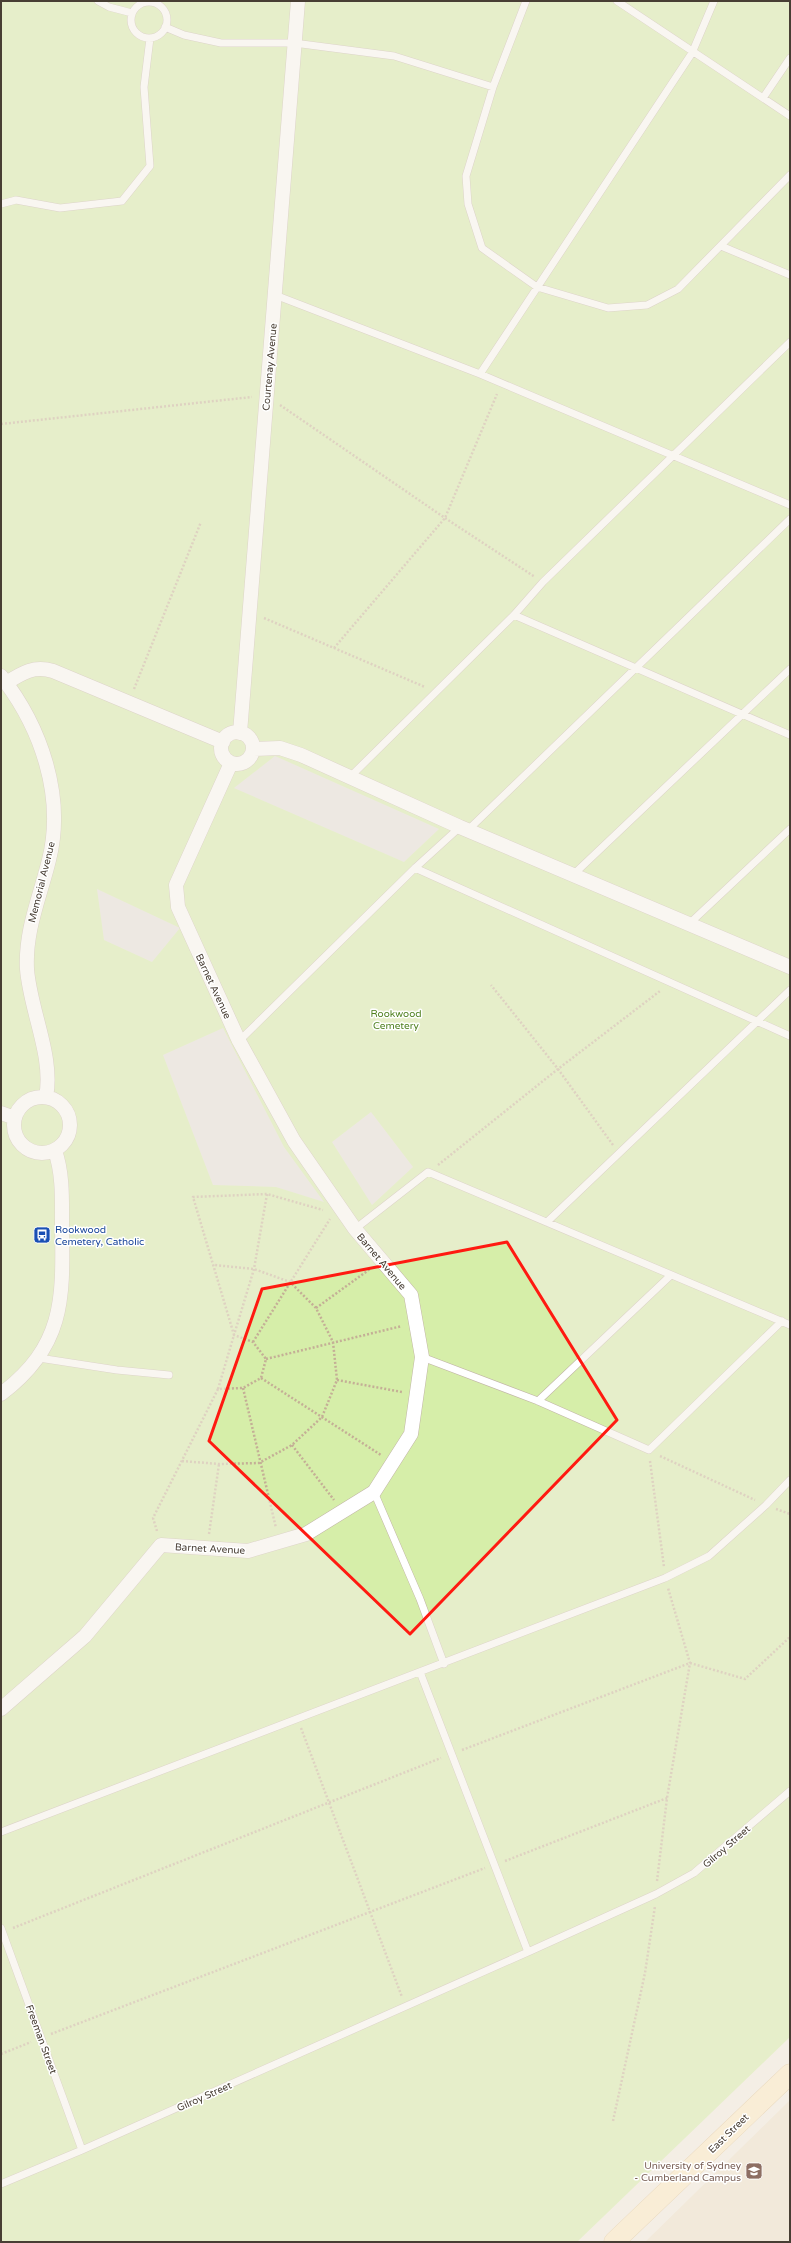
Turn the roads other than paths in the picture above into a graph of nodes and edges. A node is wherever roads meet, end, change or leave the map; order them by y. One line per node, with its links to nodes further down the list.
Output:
1 (98, 1): 8 (lane)
2 (166, 1): 7 (lane)
3 (298, 1): 11 (street, Courtenay Avenue)
4 (526, 1): 14 (lane)
5 (616, 1): 12 (lane)
6 (714, 1): 12 (lane)
7 (161, 8): 8 (lane); 9 (lane)
8 (132, 13): 10 (lane)
9 (165, 27): 10 (lane); 11 (lane)
10 (150, 38): 18 (lane)
11 (294, 43): 14 (lane); 22 (street, Courtenay Avenue)
12 (692, 53): 15 (lane); 21 (lane)
13 (790, 58): 15 (lane)
14 (493, 87): 21 (lane)
15 (763, 98): 16 (lane)
16 (790, 116)
17 (790, 175): 19 (lane)
18 (1, 204)
19 (720, 246): 20 (lane); 21 (lane)
20 (790, 275)
21 (537, 287): 24 (lane)
22 (275, 295): 24 (lane); 33 (street, Courtenay Avenue)
23 (790, 342): 25 (lane)
24 (480, 374): 25 (lane)
25 (673, 454): 26 (lane); 28 (lane)
26 (790, 505)
27 (790, 518): 29 (lane)
28 (514, 614): 29 (lane); 38 (lane)
29 (634, 668): 32 (lane); 39 (lane)
30 (790, 668): 32 (lane)
31 (4, 679): 35 (street); 49 (street, Memorial Avenue)
32 (743, 714): 34 (lane); 42 (lane)
33 (240, 733): 35 (street); 36 (street)
34 (790, 735)
35 (223, 742): 37 (street)
36 (253, 749): 37 (street); 38 (street)
37 (231, 763): 48 (street, Barnet Avenue)
38 (350, 777): 39 (street)
39 (464, 828): 41 (lane); 42 (street)
40 (790, 829): 43 (lane)
41 (415, 868): 46 (lane); 48 (lane)
42 (574, 874): 43 (street)
43 (689, 924): 44 (street)
44 (790, 967)
45 (790, 990): 46 (lane)
46 (756, 1022): 47 (lane); 53 (lane)
47 (790, 1036)
48 (240, 1041): 54 (street, Barnet Avenue)
49 (46, 1097): 51 (street); 52 (street)
50 (1, 1113): 51 (street)
51 (15, 1118): 52 (street)
52 (55, 1151): 59 (street)
53 (547, 1222): 54 (lane); 55 (lane)
54 (355, 1229): 58 (street, Barnet Avenue)
55 (671, 1275): 56 (lane); 62 (lane)
56 (782, 1321): 57 (lane); 62 (lane)
57 (790, 1325)
58 (422, 1357): 62 (lane); 64 (street, Barnet Avenue)
59 (39, 1358): 60 (lane); 61 (street)
60 (169, 1375)
61 (1, 1394)
62 (538, 1401)
63 (790, 1480): 65 (lane)
64 (374, 1492): 65 (lane); 67 (street, Barnet Avenue)
65 (444, 1664): 66 (lane)
66 (420, 1672): 69 (lane); 71 (lane)
67 (1, 1709)
68 (790, 1791): 71 (lane, Gilroy Street)
69 (1, 1832)
70 (2, 1930): 73 (lane, Freeman Street)
71 (528, 1952): 73 (lane, Gilroy Street)
72 (790, 2074): 75 (main road, East Street)
73 (82, 2150): 74 (lane, Gilroy Street)
74 (1, 2184)
75 (614, 2242)

